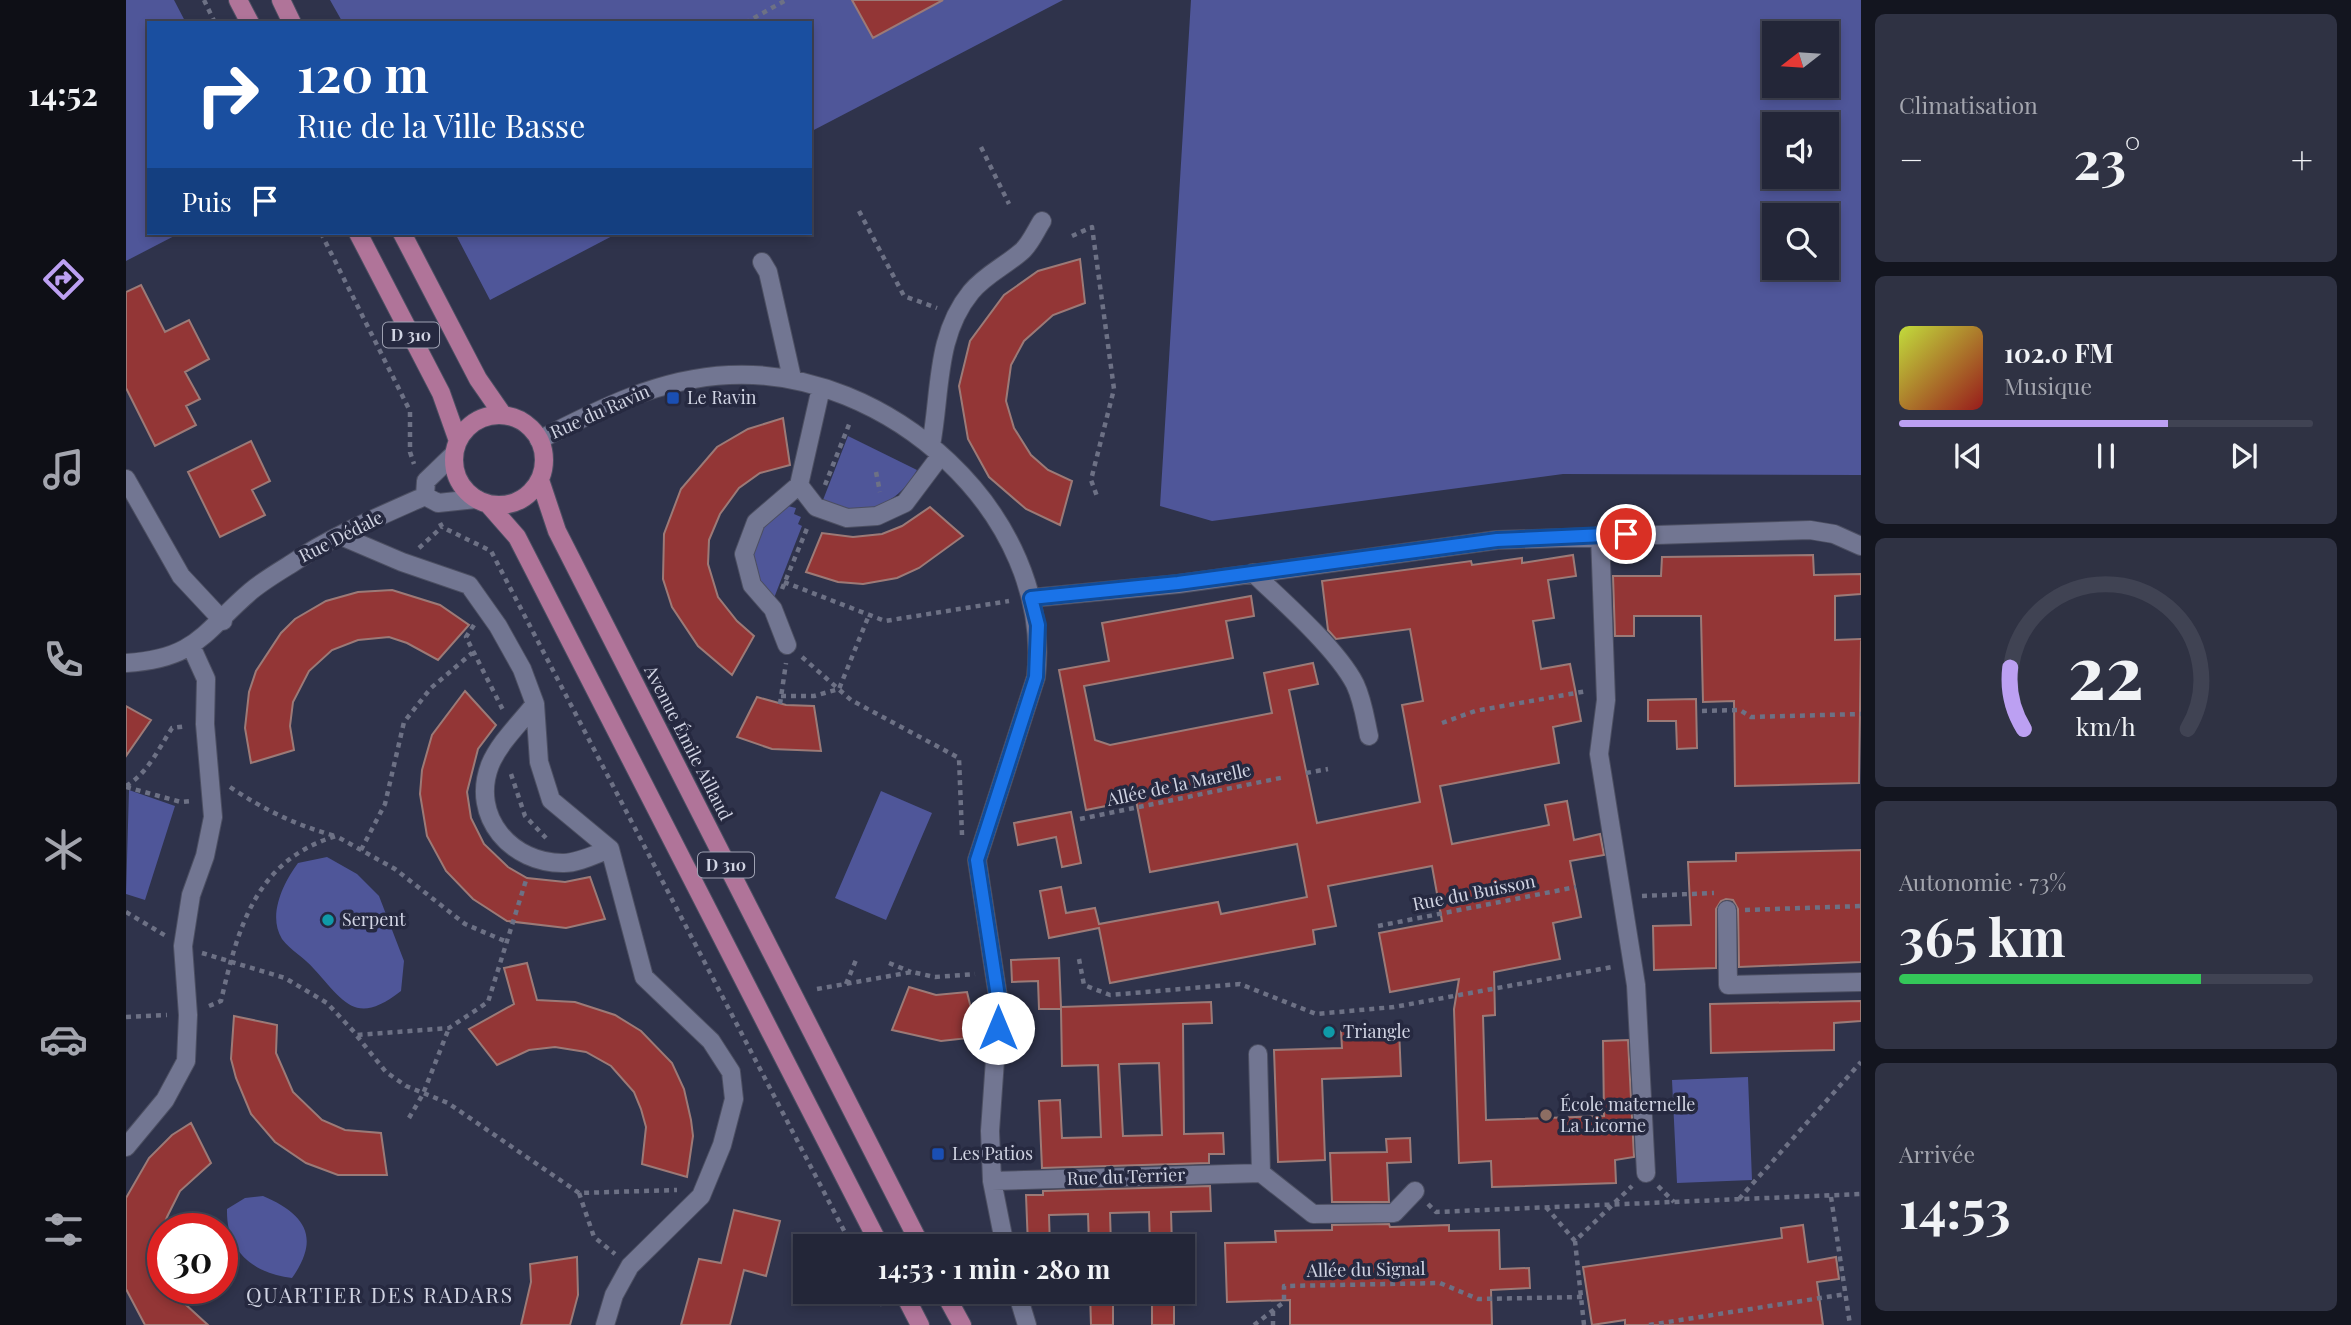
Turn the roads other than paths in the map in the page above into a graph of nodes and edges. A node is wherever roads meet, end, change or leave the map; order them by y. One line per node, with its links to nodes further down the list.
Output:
1 (238, 0): 3 (main road)
2 (281, 0): 4 (main road)
3 (249, 21)
4 (291, 21)
5 (1042, 221): 14 (street)
6 (359, 235): 13 (main road, D 310)
7 (403, 235): 11 (main road, D 310)
8 (762, 262): 9 (street)
9 (792, 378): 10 (street, Rue du Ravin); 12 (street, Rue du Ravin)
10 (821, 388): 14 (street, Rue du Ravin); 17 (street)
11 (503, 415): 12 (main road); 13 (main road)
12 (539, 440): 16 (main road)
13 (456, 447): 18 (street); 19 (main road)
14 (936, 450): 17 (street); 24 (street, Rue du Ravin)
15 (126, 479): 25 (street)
16 (540, 480): 19 (main road); 41 (main road, Avenue Émile Aillaud / D 310)
17 (799, 485): 26 (street)
18 (425, 496): 19 (street); 21 (street, Rue Dédale)
19 (482, 502): 40 (main road, D 310)
20 (1600, 535): 22 (street); 23 (street); 37 (street)
21 (341, 536): 25 (street, Rue Dédale); 29 (street)
22 (1861, 546)
23 (1254, 573): 24 (street); 30 (street)
24 (1031, 598): 38 (street, Rue du Ravin)
25 (223, 621): 27 (street, Rue Dédale)
26 (787, 645)
27 (191, 646): 28 (street, Rue Dédale); 35 (street)
28 (126, 663)
29 (535, 704): 31 (street); 31 (street)
30 (1369, 736)
31 (610, 849): 46 (street)
32 (1727, 910): 33 (street)
33 (1861, 982)
34 (1258, 1054): 36 (street)
35 (126, 1147)
36 (1261, 1173): 38 (street, Rue du Terrier); 39 (street)
37 (1646, 1173)
38 (992, 1181): 42 (street, Rue du Ravin)
39 (1415, 1191)
40 (874, 1234)
41 (915, 1234)
42 (1003, 1234)
43 (909, 1304): 47 (main road)
44 (951, 1304): 48 (main road)
45 (1021, 1304): 49 (street)
46 (605, 1325)
47 (920, 1325)
48 (962, 1325)
49 (1027, 1325)

